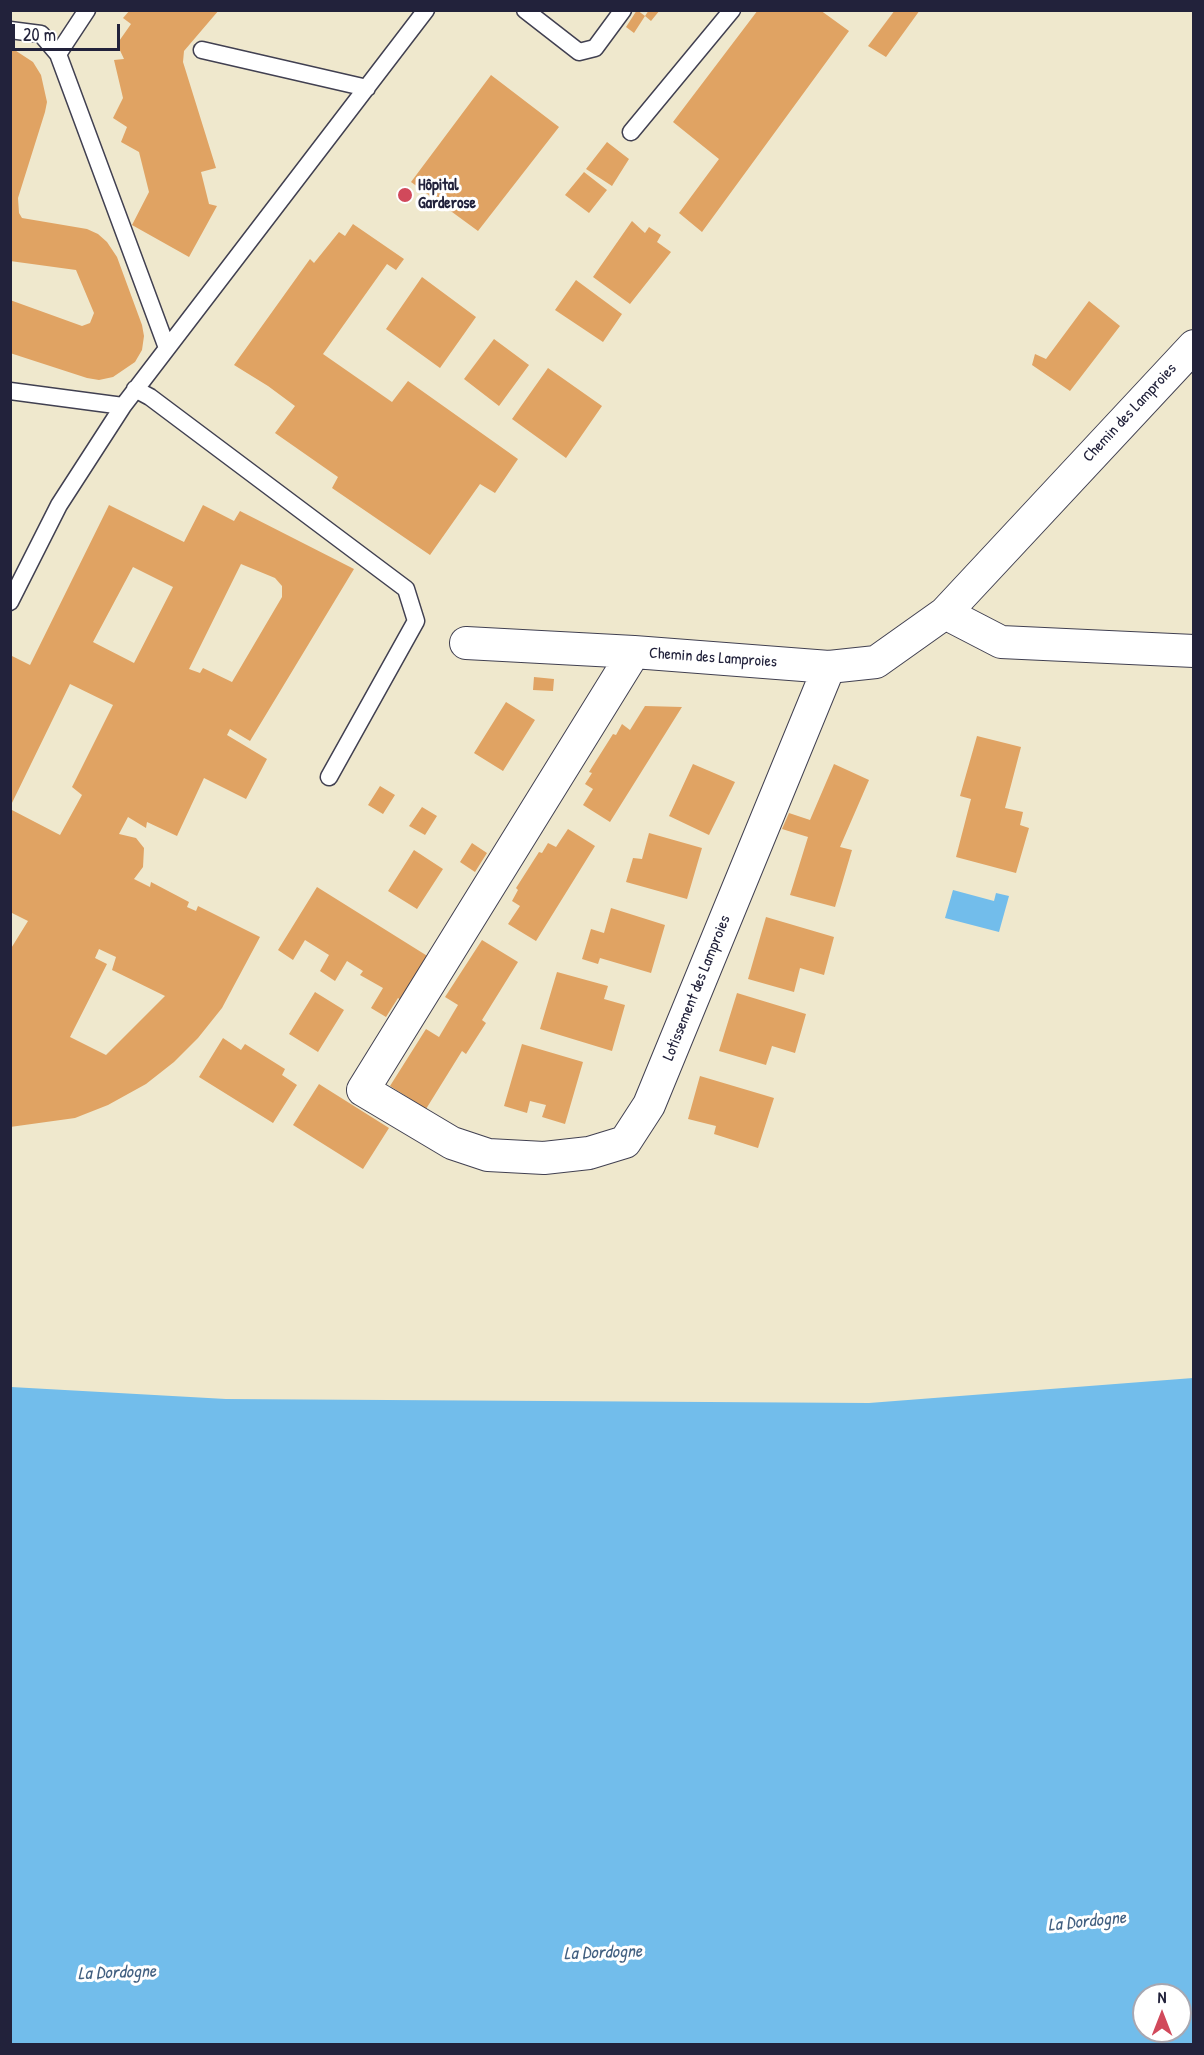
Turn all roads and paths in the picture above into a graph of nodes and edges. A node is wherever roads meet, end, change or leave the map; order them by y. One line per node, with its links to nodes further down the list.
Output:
1 (87, 10): 8 (lane)
2 (426, 10): 9 (lane)
3 (525, 10): 4 (lane)
4 (623, 10)
5 (732, 10): 10 (lane)
6 (10, 30): 8 (lane)
7 (202, 50): 9 (lane)
8 (58, 54): 12 (lane)
9 (367, 88): 12 (lane)
10 (631, 132)
11 (1194, 346): 17 (street, Chemin des Lamproies)
12 (167, 348): 13 (lane)
13 (135, 389): 15 (lane); 22 (lane)
14 (10, 391): 15 (lane)
15 (123, 406): 16 (lane)
16 (10, 602)
17 (945, 613): 19 (street); 21 (street, Chemin des Lamproies)
18 (466, 643): 20 (street, Chemin des Lamproies)
19 (1194, 651)
20 (634, 652): 21 (street, Chemin des Lamproies); 21 (street, Lotissement des Lamproies)
21 (829, 667)
22 (329, 777)

